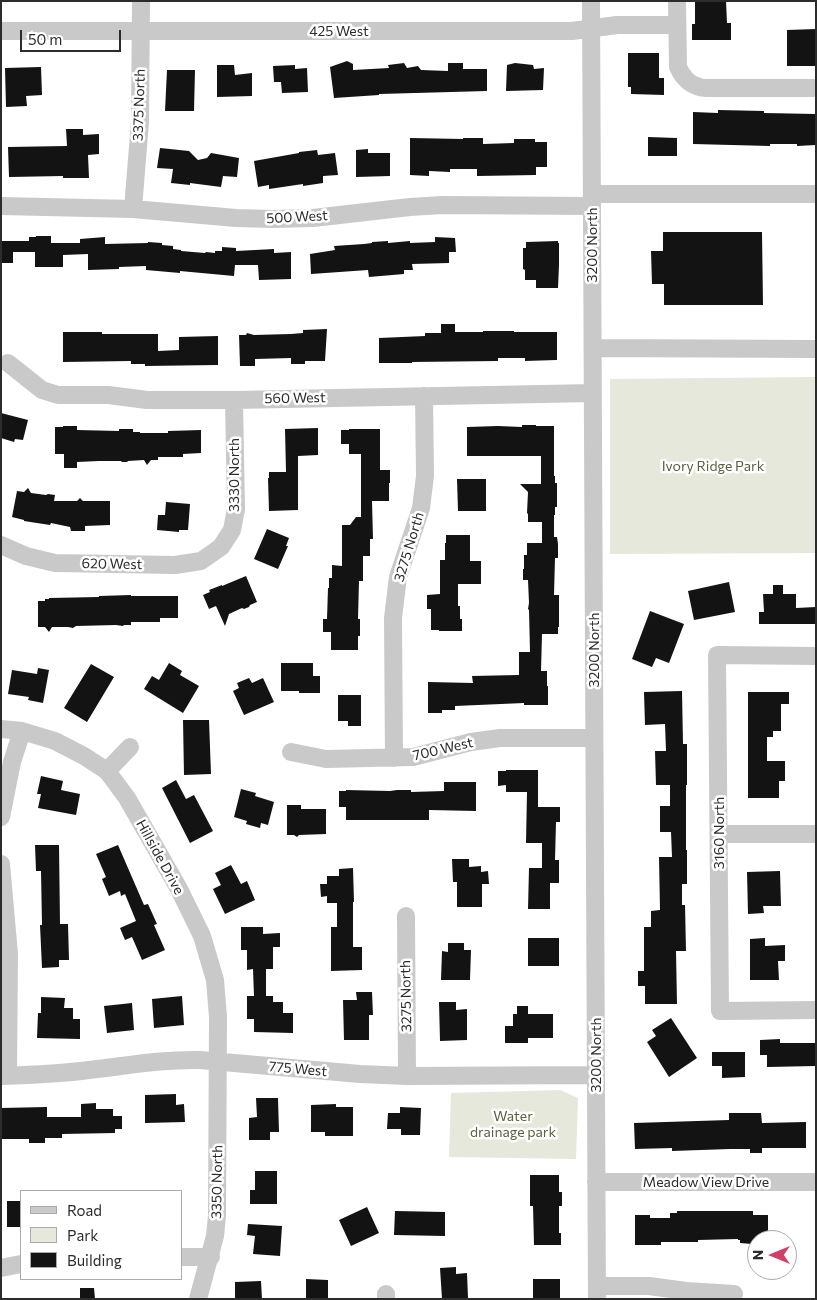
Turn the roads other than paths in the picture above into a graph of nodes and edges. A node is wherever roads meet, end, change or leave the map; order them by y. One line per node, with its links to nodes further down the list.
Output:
1 (141, 1): 6 (street, 3375 North)
2 (591, 1): 5 (street, 3200 North)
3 (677, 1): 4 (street)
4 (677, 25): 5 (street, 425 West); 8 (street)
5 (592, 29): 6 (street, 425 West); 10 (street, 3200 North)
6 (141, 31): 7 (street, 425 West); 12 (street, 3375 North)
7 (1, 32)
8 (816, 88)
9 (816, 194): 10 (street, 500 West)
10 (592, 200): 12 (street, 500 West); 13 (street, 3200 North)
11 (1, 206): 12 (street, 500 West)
12 (133, 210)
13 (593, 348): 14 (street); 16 (street, 3200 North)
14 (816, 349)
15 (8, 363): 18 (street, 560 West)
16 (593, 393): 17 (street, 560 West); 24 (street, 3200 North)
17 (424, 396): 18 (street, 560 West); 27 (street, 3275 North)
18 (234, 400): 20 (street, 3330 North)
19 (1, 545): 20 (street, 620 West)
20 (221, 547)
21 (816, 656): 30 (street, 3160 North)
22 (1, 729): 23 (street, Hillside Drive)
23 (22, 731): 28 (street, Hillside Drive); 29 (street)
24 (594, 738): 27 (street, 700 West); 37 (street, 3200 North)
25 (130, 747): 28 (street)
26 (291, 752): 27 (street, 700 West)
27 (394, 758)
28 (107, 771): 36 (street, Hillside Drive)
29 (1, 817)
30 (719, 834): 31 (street); 35 (street, 3160 North)
31 (816, 834)
32 (1, 864): 33 (street)
33 (3, 904): 38 (street)
34 (406, 916): 39 (street, 3275 North)
35 (816, 1010)
36 (218, 1062): 38 (street, 775 West); 39 (street, 775 West); 43 (street, 3350 North)
37 (596, 1075): 39 (street, 775 West); 40 (street, 3200 North)
38 (5, 1076)
39 (407, 1076)
40 (596, 1182): 41 (street, Meadow View Drive); 46 (street, 3200 North)
41 (816, 1182)
42 (182, 1257): 43 (street)
43 (210, 1257): 48 (street, 3350 North)
44 (20, 1264): 45 (street)
45 (1, 1268)
46 (597, 1292): 47 (street)
47 (734, 1294)
48 (198, 1299)

